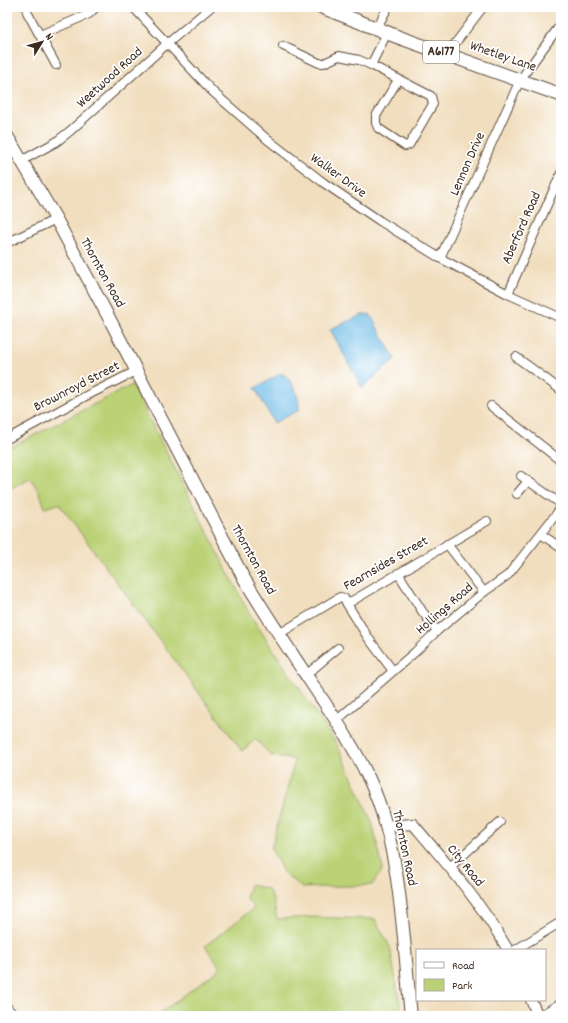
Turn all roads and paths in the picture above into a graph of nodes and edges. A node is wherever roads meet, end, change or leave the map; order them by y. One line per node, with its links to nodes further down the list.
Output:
1 (96, 7): 11 (street)
2 (134, 7): 12 (street, Walker Drive)
3 (211, 7): 12 (street, Weetwood Road)
4 (322, 7): 7 (main road, Whetley Lane / A6177)
5 (388, 7): 10 (street)
6 (483, 7): 14 (street)
7 (344, 11): 10 (main road, Whetley Lane / A6177)
8 (27, 12): 11 (street)
9 (561, 24): 18 (street, Lennon Drive)
10 (382, 31): 14 (main road, Whetley Lane / A6177); 16 (street)
11 (40, 35): 15 (street)
12 (168, 43): 21 (street, Weetwood Road); 25 (street, Walker Drive)
13 (283, 46): 16 (street)
14 (447, 54): 18 (main road, Whetley Lane / A6177)
15 (56, 65)
16 (371, 65): 17 (street)
17 (398, 80): 17 (street)
18 (520, 80): 19 (main road, Whetley Lane / A6177); 25 (street, Lennon Drive)
19 (561, 95)
20 (7, 136): 21 (main road, Thornton Road)
21 (22, 161): 23 (main road, Thornton Road)
22 (561, 173): 26 (street, Aberford Road)
23 (56, 218): 24 (street); 29 (main road, Thornton Road)
24 (7, 243)
25 (440, 258): 26 (street, Walker Drive)
26 (508, 294): 27 (street, Walker Drive)
27 (561, 318)
28 (516, 357): 30 (street)
29 (138, 370): 32 (street, Brownroyd Street); 47 (main road, Thornton Road)
30 (561, 390)
31 (491, 406): 33 (street)
32 (7, 439)
33 (561, 461)
34 (520, 476): 35 (street)
35 (528, 481): 36 (street); 37 (street)
36 (517, 494)
37 (561, 504)
38 (561, 508): 40 (street, Hollings Road)
39 (487, 521): 41 (street, Fearnsides Street)
40 (541, 534): 42 (street); 44 (street, Hollings Road)
41 (447, 544): 43 (street, Fearnsides Street); 44 (street)
42 (561, 548)
43 (398, 573): 45 (street, Fearnsides Street); 46 (street)
44 (484, 592): 46 (street, Hollings Road)
45 (347, 604): 47 (street, Fearnsides Street); 49 (street)
46 (437, 631): 49 (street, Hollings Road)
47 (279, 634): 50 (main road, Thornton Road)
48 (338, 648): 50 (street)
49 (393, 671): 51 (street, Hollings Road)
50 (306, 675): 51 (main road, Thornton Road)
51 (336, 721): 53 (main road, Thornton Road)
52 (500, 822): 54 (street)
53 (386, 826): 54 (street, City Road); 62 (main road, Thornton Road)
54 (450, 867): 56 (street, City Road)
55 (561, 922): 57 (street)
56 (507, 949)
57 (517, 949)
58 (531, 1001): 63 (street)
59 (561, 1003): 63 (street)
60 (7, 1007): 61 (street)
61 (14, 1016)
62 (411, 1016)
63 (538, 1016)

